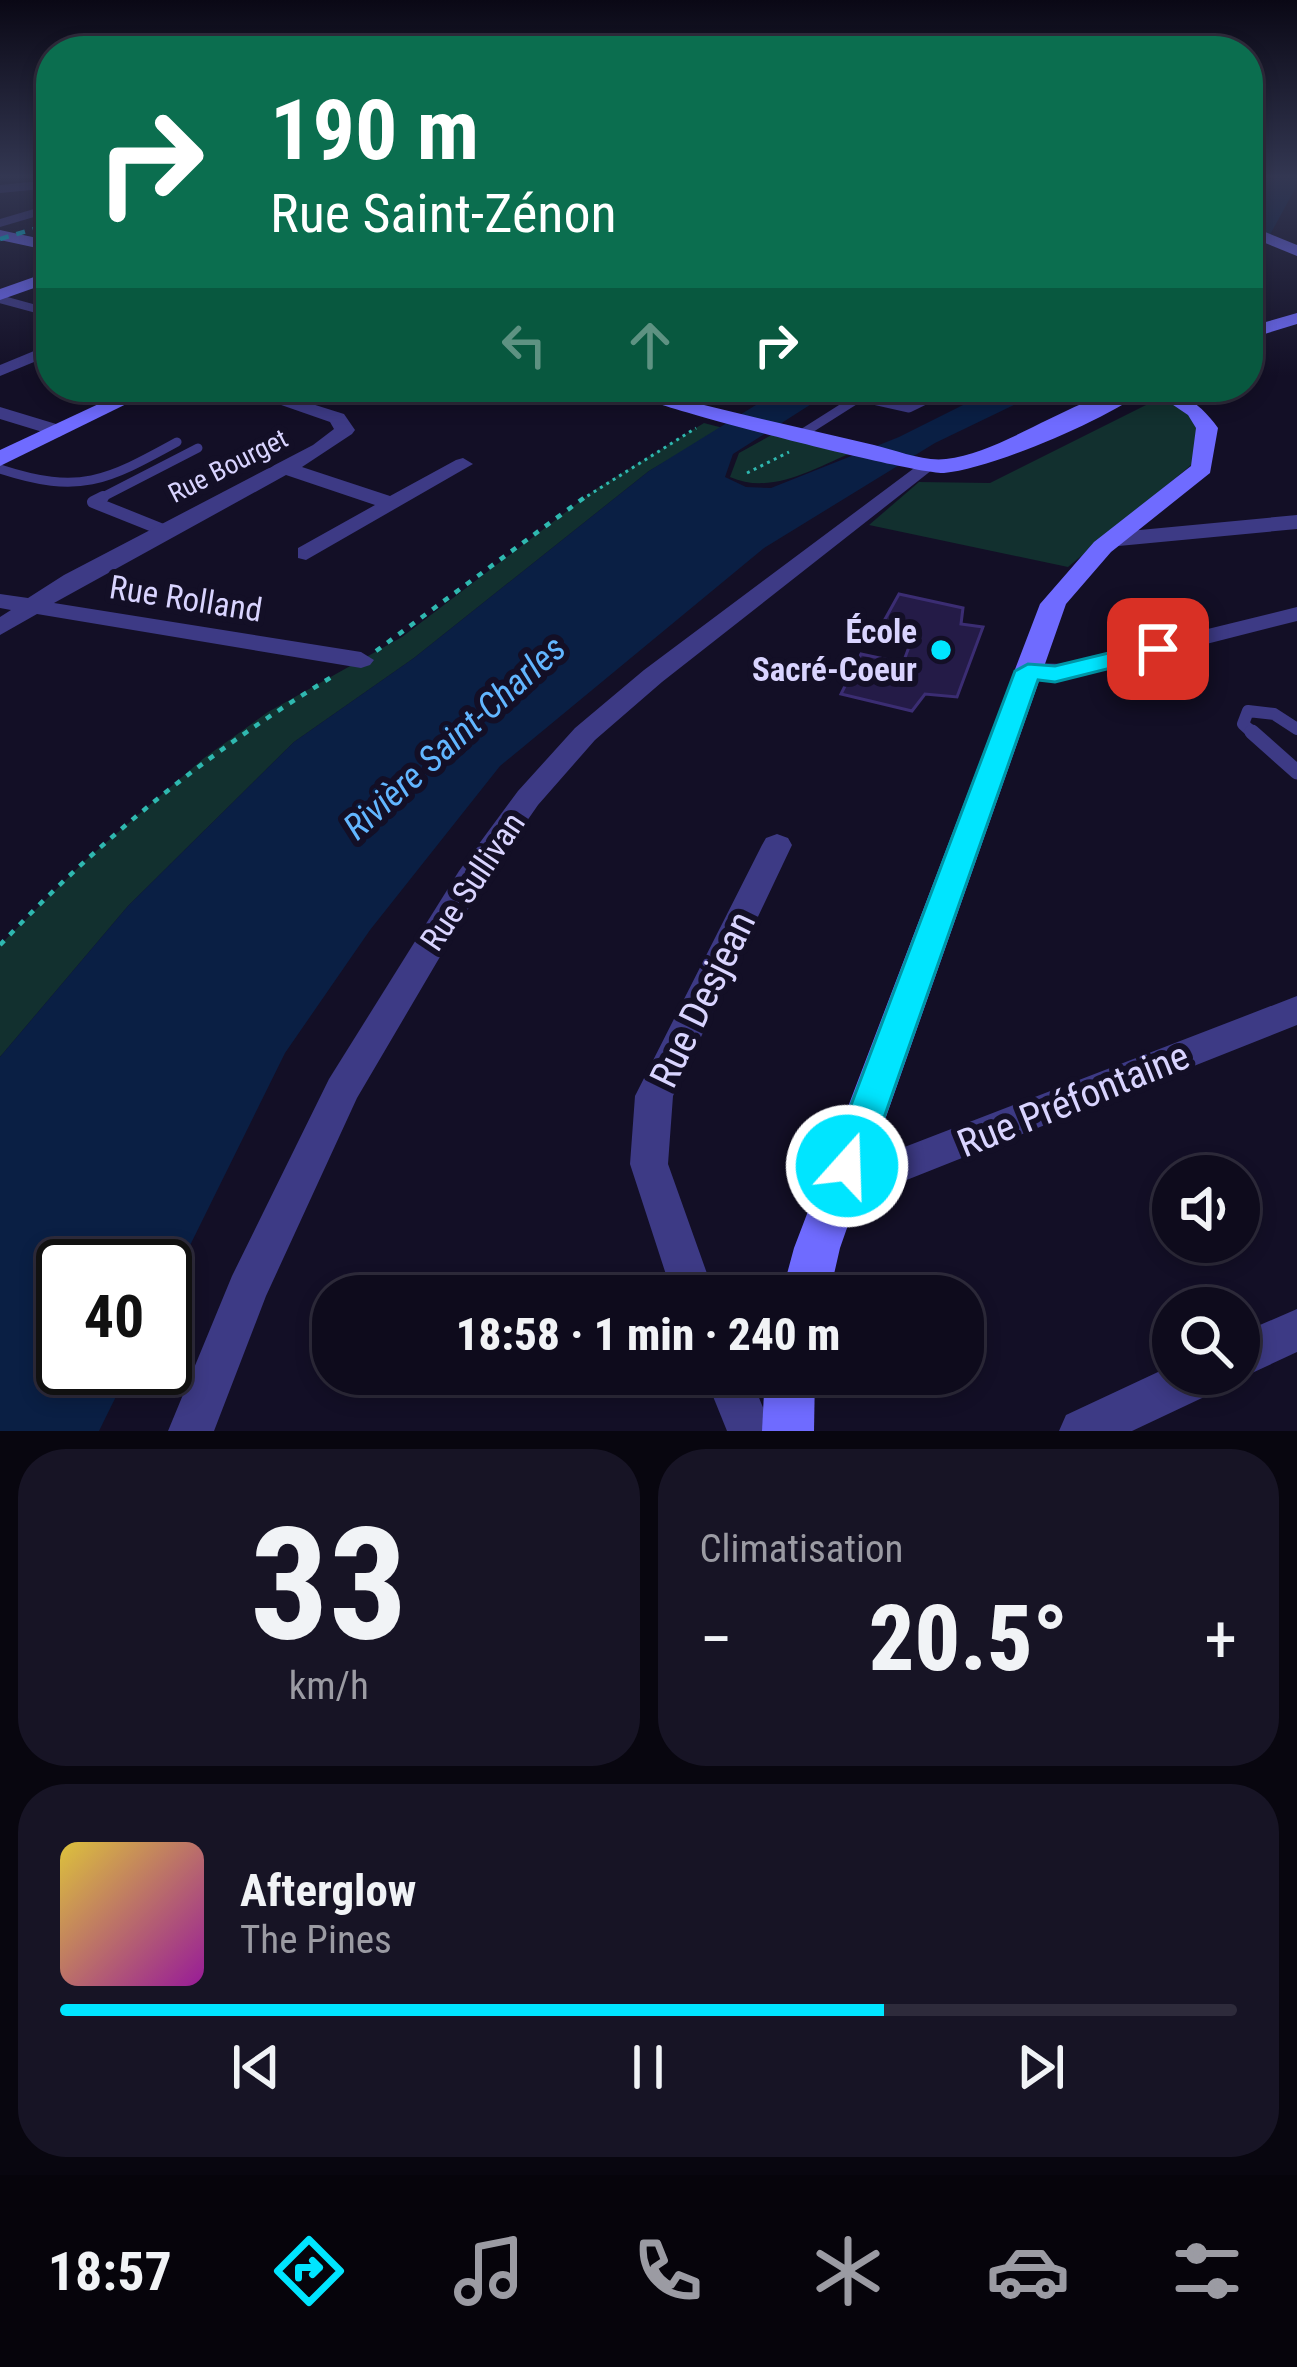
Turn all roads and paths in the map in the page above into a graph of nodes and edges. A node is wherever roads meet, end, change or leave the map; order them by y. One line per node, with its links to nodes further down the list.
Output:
1 (36, 282): 2 (street)
2 (0, 297): 3 (lane)
3 (36, 309)
4 (36, 356): 5 (street)
5 (0, 371)
6 (120, 402): 15 (street)
7 (281, 402): 22 (street, Rue Bourget)
8 (697, 402): 16 (street)
9 (852, 402): 16 (lane)
10 (882, 402): 11 (lane)
11 (921, 402)
12 (1107, 402): 21 (street)
13 (1181, 402): 28 (street)
14 (0, 413): 15 (street)
15 (59, 431): 19 (street)
16 (800, 434): 21 (street); 24 (path)
17 (177, 442): 23 (lane)
18 (198, 448): 27 (lane)
19 (0, 459)
20 (463, 464): 25 (street)
21 (926, 466): 48 (street, Rue Sullivan)
22 (285, 468): 25 (street); 27 (street, Rue Bourget)
23 (0, 469)
24 (747, 473)
25 (392, 504): 29 (street)
26 (1297, 522): 28 (street)
27 (163, 530): 31 (street, Rue Bourget)
28 (1108, 540): 35 (street)
29 (306, 553)
30 (0, 601): 31 (street, Rue Rolland)
31 (30, 606): 33 (street, Rue Bourget); 34 (street, Rue Rolland)
32 (1297, 614): 35 (street)
33 (0, 628)
34 (361, 660)
35 (1028, 671): 40 (street)
36 (1297, 729): 37 (lane)
37 (1297, 772)
38 (777, 845): 41 (street, Rue Desjean)
39 (1297, 1010): 40 (street, Rue Préfontaine)
40 (847, 1166): 42 (street)
41 (687, 1275)
42 (812, 1275)
43 (1297, 1330): 44 (street)
44 (1260, 1347)
45 (735, 1395): 49 (street)
46 (789, 1395): 50 (street)
47 (1158, 1395): 51 (street)
48 (191, 1431)
49 (750, 1431)
50 (788, 1431)
51 (1082, 1431)

